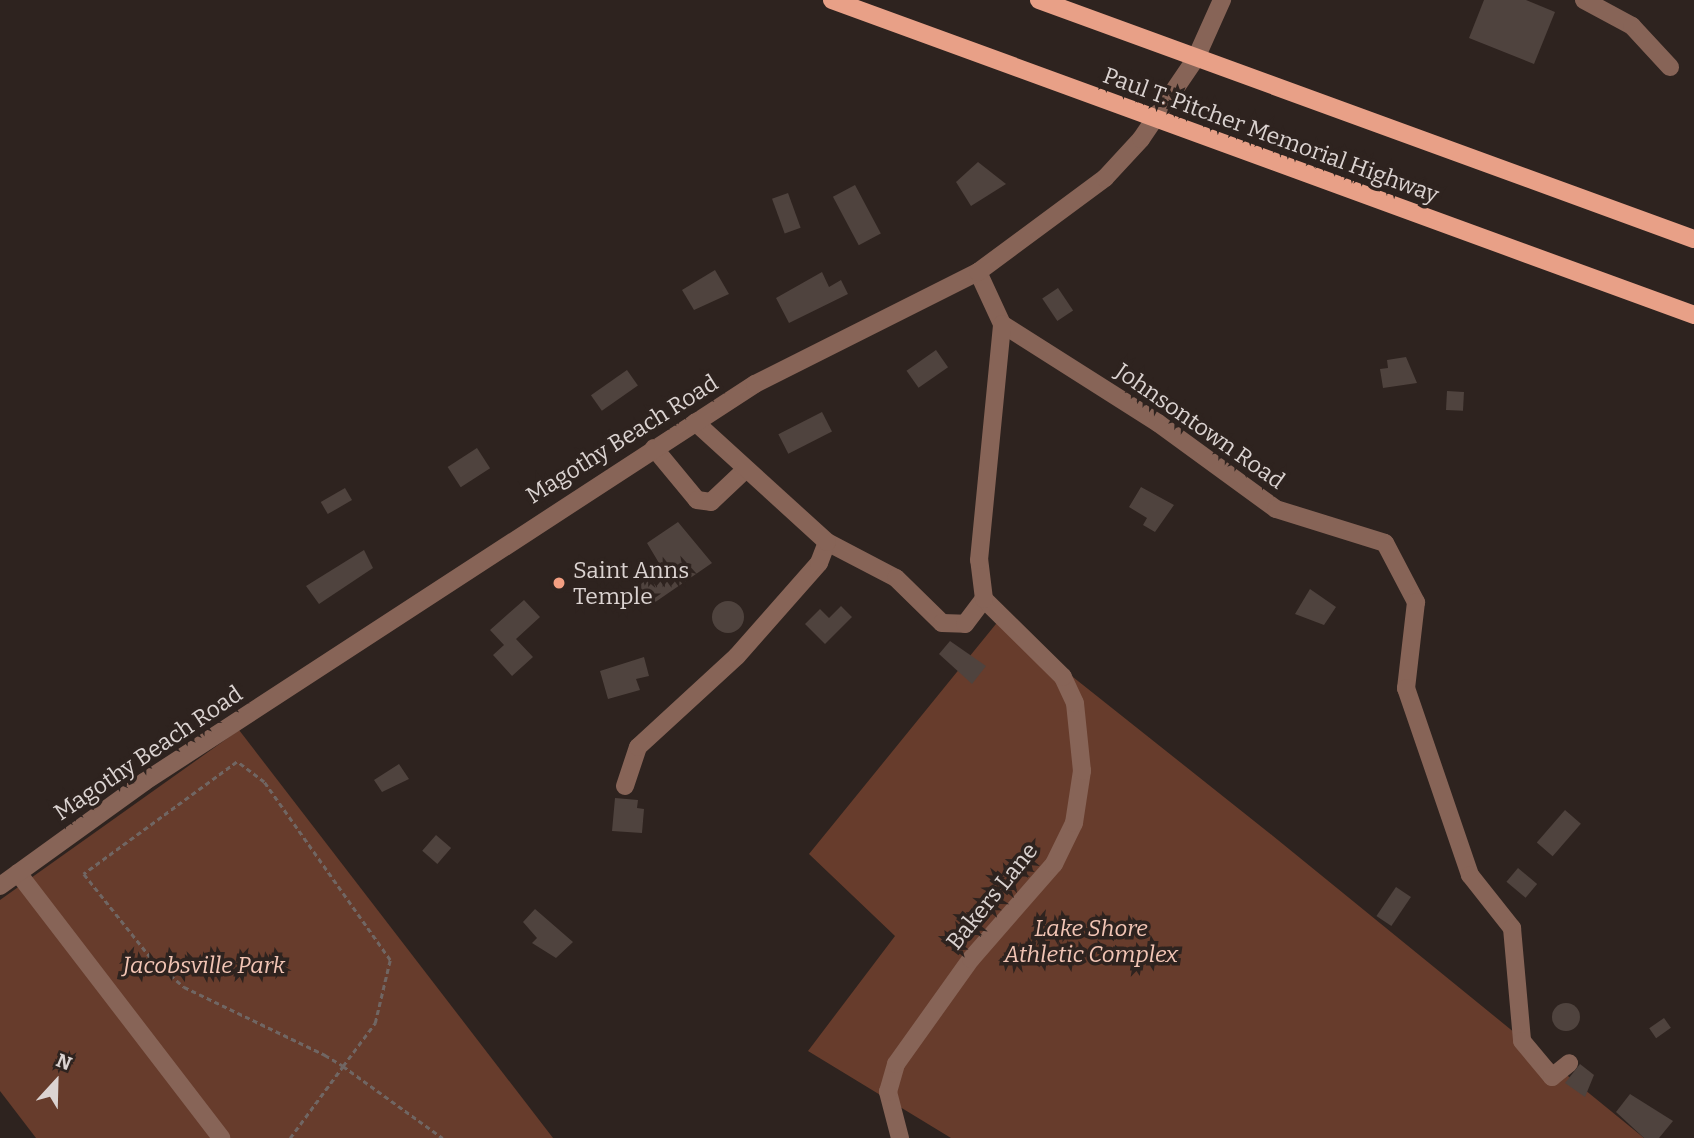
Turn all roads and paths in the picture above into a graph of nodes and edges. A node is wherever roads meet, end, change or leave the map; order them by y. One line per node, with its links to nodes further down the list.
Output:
1 (832, 0): 7 (main road, Paul T. Pitcher Memorial Highway)
2 (1039, 0): 5 (main road, Paul T. Pitcher Memorial Highway)
3 (1584, 0): 6 (street)
4 (1218, 1): 5 (street, Magothy Beach Road)
5 (1196, 58): 7 (street, Magothy Beach Road); 8 (main road, Paul T. Pitcher Memorial Highway)
6 (1670, 67)
7 (1157, 119): 9 (street, Magothy Beach Road); 10 (main road, Paul T. Pitcher Memorial Highway)
8 (1694, 239)
9 (978, 272): 11 (street); 12 (street, Magothy Beach Road)
10 (1694, 314)
11 (1002, 324): 16 (street); 20 (street, Johnsontown Road)
12 (695, 422): 13 (street, Magothy Beach Road); 14 (street)
13 (654, 448): 14 (street); 18 (street, Magothy Beach Road)
14 (745, 470): 15 (street)
15 (827, 542): 16 (street); 17 (street)
16 (984, 599): 25 (street, Bakers Lane)
17 (625, 786)
18 (18, 873): 19 (street, Magothy Beach Road); 22 (street)
19 (0, 886)
20 (1569, 1063)
21 (343, 1066): 21 (path); 23 (path); 24 (path)
22 (221, 1138)
23 (289, 1138)
24 (443, 1138)
25 (900, 1138)

